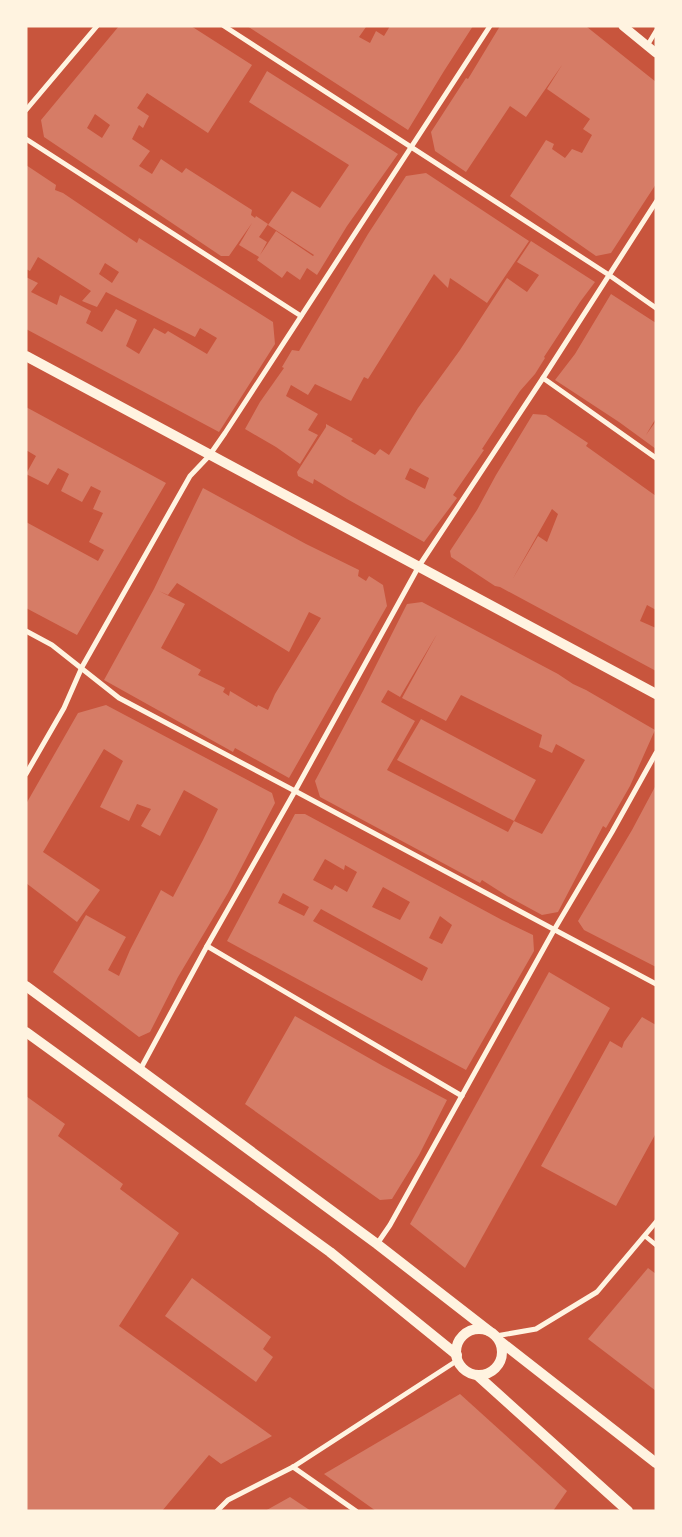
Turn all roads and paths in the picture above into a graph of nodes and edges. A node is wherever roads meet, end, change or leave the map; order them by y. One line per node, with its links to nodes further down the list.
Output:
1 (97, 26): 8 (street)
2 (224, 26): 10 (street)
3 (490, 26): 10 (street)
4 (623, 26): 6 (street)
5 (656, 31): 6 (street)
6 (647, 46): 7 (street)
7 (656, 53)
8 (26, 110)
9 (26, 139): 14 (street)
10 (412, 148): 12 (street); 14 (street)
11 (656, 202): 12 (street)
12 (609, 275): 13 (street); 16 (street)
13 (656, 308)
14 (300, 316): 17 (street)
15 (26, 356): 17 (main road)
16 (543, 378): 18 (street); 19 (street)
17 (209, 456): 19 (main road); 21 (street)
18 (656, 458)
19 (419, 566): 22 (main road); 25 (street)
20 (26, 631): 21 (street)
21 (82, 667): 24 (street); 25 (street)
22 (656, 694)
23 (656, 753): 26 (street)
24 (26, 774)
25 (295, 790): 26 (street); 27 (street)
26 (554, 930): 28 (street); 32 (street)
27 (207, 946): 31 (street); 32 (street)
28 (656, 984)
29 (26, 986): 31 (main road)
30 (26, 1032): 38 (main road)
31 (140, 1070): 35 (main road)
32 (462, 1096): 35 (street)
33 (656, 1222): 34 (street)
34 (645, 1236): 36 (street); 37 (street)
35 (377, 1244): 37 (main road)
36 (656, 1244)
37 (496, 1336): 38 (main road); 39 (main road); 40 (main road)
38 (457, 1357): 39 (main road); 41 (street)
39 (477, 1374): 44 (main road)
40 (656, 1463)
41 (293, 1467): 42 (street); 43 (street)
42 (217, 1511)
43 (356, 1511)
44 (628, 1511)

